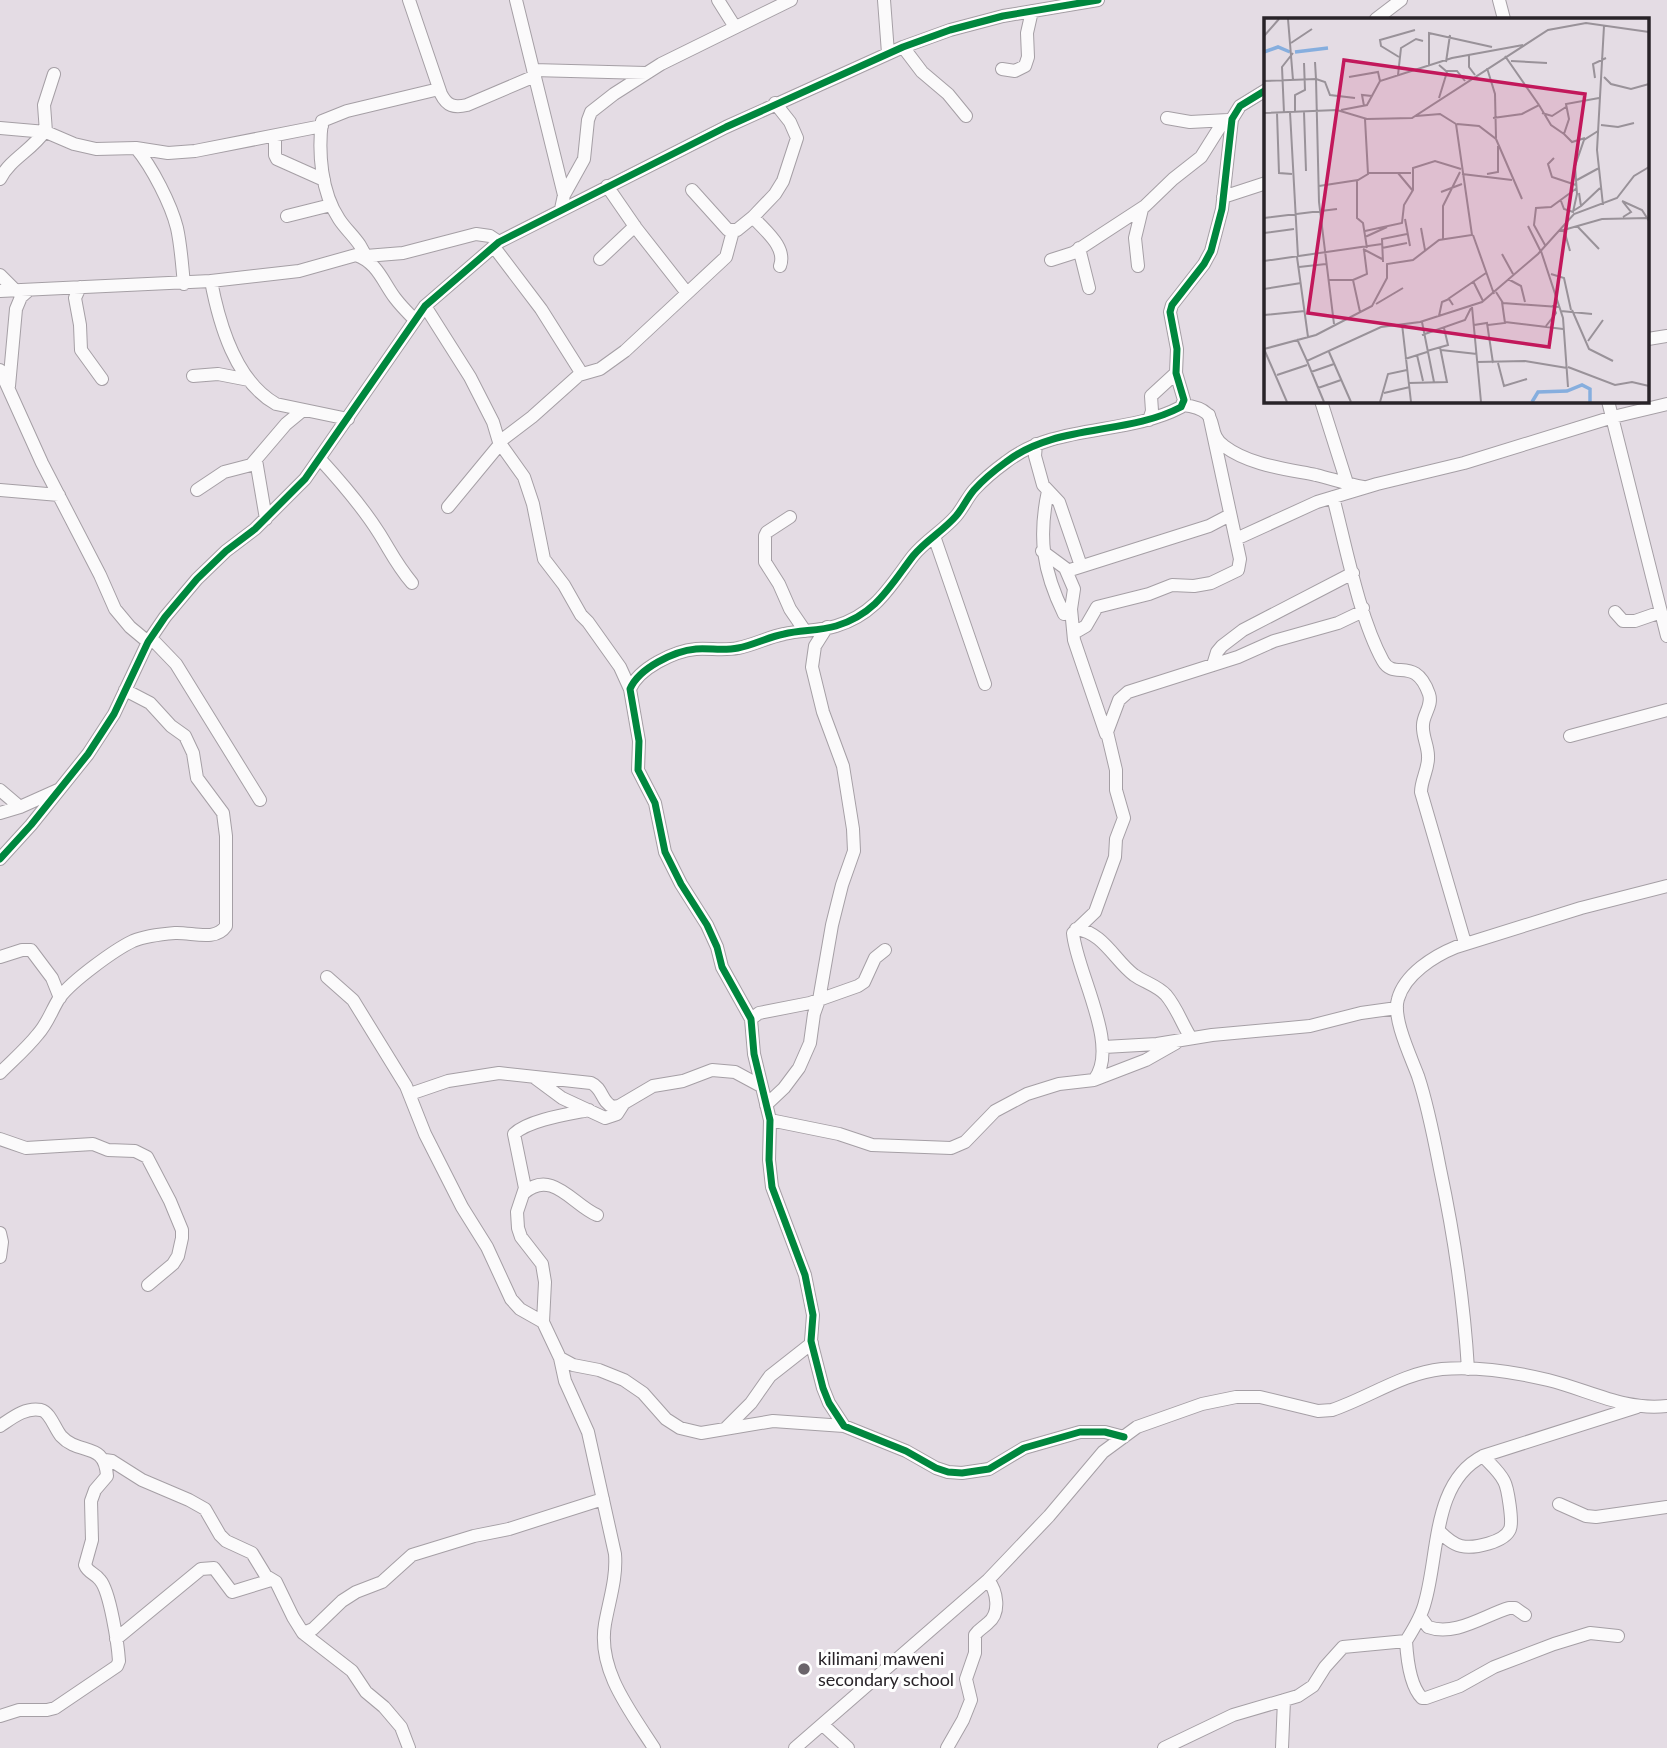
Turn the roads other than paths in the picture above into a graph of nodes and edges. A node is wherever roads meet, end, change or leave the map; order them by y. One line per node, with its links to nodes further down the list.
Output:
1 (409, 0): 19 (street)
2 (516, 0): 16 (street)
3 (718, 0): 12 (street)
4 (791, 0): 12 (street)
5 (884, 0): 14 (street)
6 (1098, 0): 9 (street)
7 (1401, 0): 10 (street)
8 (1499, 0): 11 (street)
9 (1026, 7): 13 (street); 15 (street)
10 (1377, 18)
11 (1504, 18)
12 (734, 27): 17 (street)
13 (903, 47): 14 (street); 22 (street)
14 (888, 53): 21 (street)
15 (1002, 69)
16 (534, 73): 17 (street); 19 (street); 35 (street)
17 (646, 73): 35 (street)
18 (54, 74): 27 (street)
19 (439, 89): 25 (street)
20 (1264, 91): 24 (street)
21 (775, 103): 33 (street); 41 (street)
22 (966, 116)
23 (1167, 118): 24 (street)
24 (1227, 120): 36 (street); 39 (street)
25 (322, 126): 28 (street); 31 (street)
26 (0, 128): 27 (street)
27 (45, 132): 29 (street); 30 (street)
28 (275, 136): 29 (street); 31 (street)
29 (136, 148): 53 (street)
30 (0, 178)
31 (324, 180): 37 (street)
32 (1264, 184): 36 (street)
33 (607, 186): 38 (street); 42 (street)
34 (692, 190): 43 (street)
35 (564, 195): 38 (street)
36 (1223, 197): 62 (street)
37 (331, 205): 40 (street); 46 (street)
38 (561, 209): 44 (street)
39 (1142, 209): 45 (street); 49 (street)
40 (287, 216)
41 (753, 217): 43 (street); 50 (street)
42 (635, 226): 47 (street); 58 (street)
43 (733, 231): 58 (street)
44 (496, 244): 46 (street); 59 (street); 63 (street)
45 (1079, 248): 48 (street); 55 (street)
46 (366, 258): 52 (street); 60 (street)
47 (600, 259)
48 (1051, 260)
49 (1138, 266)
50 (780, 267)
51 (0, 275): 57 (street)
52 (211, 281): 53 (street); 66 (street)
53 (184, 284): 54 (street)
54 (80, 287): 57 (street); 65 (street)
55 (1089, 288)
56 (0, 291): 57 (street)
57 (23, 291): 67 (street)
58 (687, 293): 63 (street)
59 (425, 306): 60 (street); 77 (street)
60 (415, 320): 75 (street)
61 (0, 370): 67 (street)
62 (1176, 373): 71 (street); 76 (street)
63 (582, 374): 77 (street)
64 (193, 376): 66 (street)
65 (102, 379)
66 (249, 380): 72 (street)
67 (9, 390): 86 (street)
68 (1321, 402): 81 (street)
69 (1608, 402): 74 (street)
70 (1667, 404): 74 (street)
71 (1183, 405): 73 (street); 76 (street)
72 (303, 410): 75 (street); 80 (street)
73 (1209, 415): 81 (street); 89 (street)
74 (1613, 417): 82 (street); 101 (street)
75 (348, 419): 79 (street)
76 (1149, 420): 78 (street)
77 (499, 443): 88 (street); 110 (street)
78 (1036, 444): 85 (street); 92 (street)
79 (320, 459): 91 (street); 98 (street)
80 (256, 460): 84 (street); 91 (street)
81 (1347, 483): 82 (street)
82 (1367, 487): 87 (street)
83 (0, 490): 86 (street)
84 (197, 490)
85 (1048, 491): 94 (street); 95 (street)
86 (59, 495): 107 (street)
87 (1333, 497): 93 (street); 97 (street)
88 (448, 507)
89 (1230, 515): 93 (street); 95 (street)
90 (790, 517): 104 (street)
91 (265, 519): 107 (street)
92 (934, 536): 103 (street); 109 (street)
93 (1236, 539): 105 (street)
94 (1042, 551): 96 (street); 102 (street)
95 (1082, 566): 96 (street)
96 (1067, 571): 105 (street)
97 (1353, 572): 99 (street); 108 (street)
98 (412, 583)
99 (1363, 608): 108 (street); 123 (street)
100 (1615, 612): 101 (street)
101 (1661, 612): 106 (street)
102 (1064, 614)
103 (827, 627): 104 (street); 128 (street)
104 (805, 631): 110 (street)
105 (1074, 633): 114 (street)
106 (1667, 636)
107 (149, 640): 111 (street); 117 (street)
108 (1213, 665): 114 (street)
109 (985, 684)
110 (630, 689): 130 (street)
111 (125, 690): 115 (street); 127 (street)
112 (1667, 710): 113 (street)
113 (1570, 736)
114 (1107, 737): 122 (street)
115 (62, 789): 118 (street); 120 (street)
116 (0, 790): 118 (street)
117 (260, 800)
118 (20, 807): 119 (street)
119 (0, 813)
120 (0, 859)
121 (1667, 886): 123 (street)
122 (1076, 929): 131 (street); 132 (street)
123 (1465, 943): 129 (street)
124 (885, 950): 128 (street)
125 (0, 957): 127 (street)
126 (327, 977): 137 (street)
127 (60, 998): 133 (street)
128 (819, 1000): 130 (street); 139 (street)
129 (1397, 1008): 131 (street); 151 (street)
130 (751, 1019): 136 (street)
131 (1186, 1038): 132 (street); 135 (street)
132 (1104, 1047): 135 (street)
133 (0, 1073)
134 (532, 1076): 137 (street); 138 (street); 140 (street)
135 (1094, 1080): 141 (street)
136 (761, 1086): 138 (street); 139 (street)
137 (410, 1094): 148 (street)
138 (625, 1101): 140 (street)
139 (766, 1105): 141 (street)
140 (589, 1110): 143 (street)
141 (770, 1120): 149 (street)
142 (0, 1139): 147 (street)
143 (524, 1193): 144 (street); 148 (street)
144 (597, 1215)
145 (0, 1234): 146 (street)
146 (0, 1257)
147 (148, 1285)
148 (543, 1322): 150 (street)
149 (812, 1343): 155 (street); 156 (street)
150 (560, 1358): 156 (street); 160 (street)
151 (1468, 1369): 153 (street); 157 (street)
152 (1667, 1406): 153 (street)
153 (1638, 1407): 158 (street)
154 (0, 1426): 159 (street)
155 (844, 1426): 156 (street); 157 (street)
156 (726, 1429)
157 (1124, 1437): 165 (street)
158 (1483, 1456): 163 (street); 163 (street)
159 (105, 1460): 164 (street); 170 (street)
160 (603, 1499): 168 (street); 176 (street)
161 (1559, 1504): 162 (street)
162 (1667, 1507)
163 (1439, 1531): 167 (street)
164 (271, 1580): 168 (street); 170 (street)
165 (988, 1580): 174 (street); 179 (street)
166 (1525, 1615): 167 (street)
167 (1420, 1616): 171 (street)
168 (303, 1633): 175 (street)
169 (1618, 1636): 171 (street)
170 (116, 1639): 173 (street)
171 (1406, 1641): 172 (street)
172 (1284, 1700): 180 (street); 181 (street)
173 (0, 1716)
174 (823, 1725): 177 (street); 178 (street)
175 (409, 1748)
176 (654, 1748)
177 (795, 1748)
178 (848, 1748)
179 (947, 1748)
180 (1164, 1748)
181 (1282, 1748)

